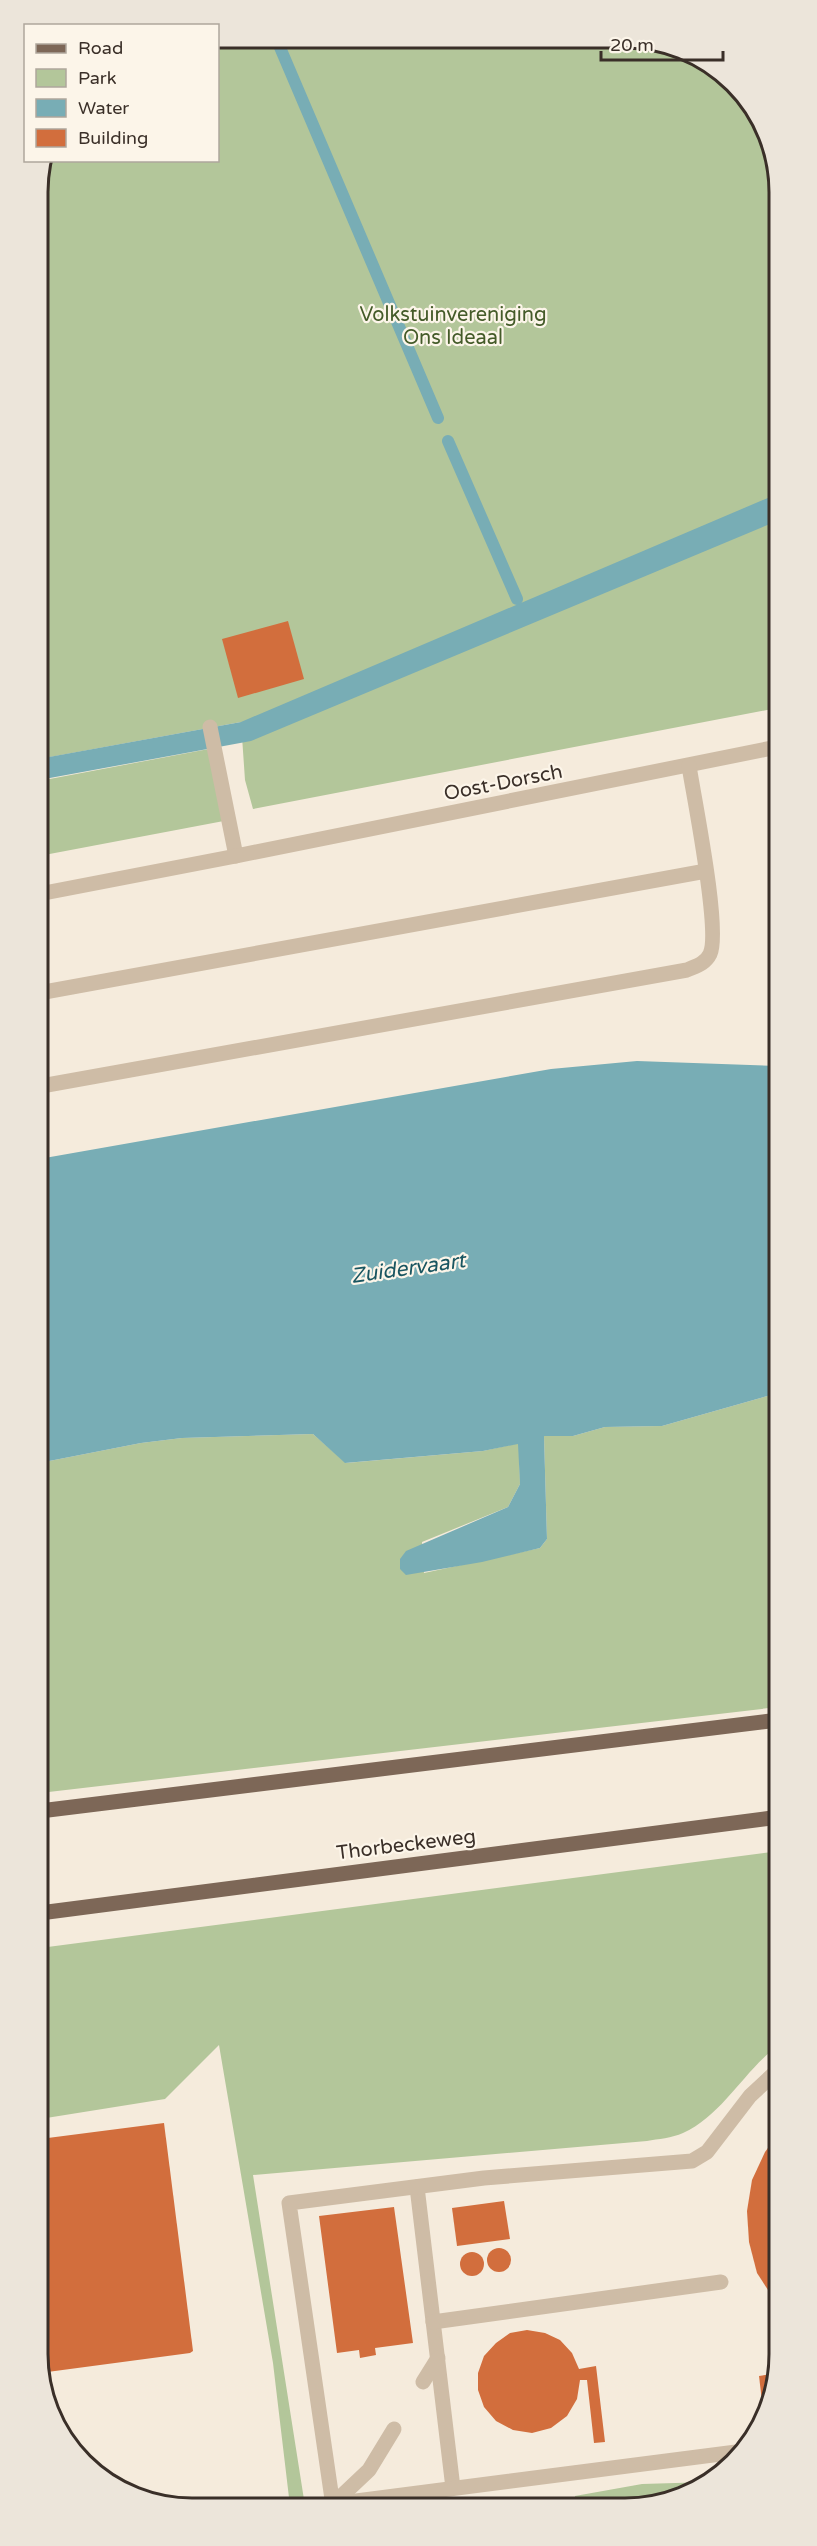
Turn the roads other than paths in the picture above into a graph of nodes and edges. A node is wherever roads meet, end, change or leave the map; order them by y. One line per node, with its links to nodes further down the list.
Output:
1 (210, 727): 4 (street)
2 (769, 749): 3 (street, Oost-Dorsch)
3 (688, 766): 4 (street, Oost-Dorsch); 5 (street)
4 (236, 856): 6 (street, Oost-Dorsch)
5 (706, 871): 7 (street); 8 (street)
6 (48, 892)
7 (48, 991)
8 (48, 1085)
9 (769, 1721): 10 (main road)
10 (48, 1810)
11 (769, 1818): 12 (main road, Thorbeckeweg)
12 (48, 1912)
13 (769, 2078): 14 (street)
14 (417, 2187): 16 (street); 22 (street)
15 (721, 2282): 16 (street)
16 (433, 2322): 17 (street)
17 (438, 2358): 18 (street); 21 (street)
18 (423, 2382)
19 (394, 2429): 23 (street)
20 (729, 2453): 21 (street)
21 (453, 2488): 24 (street)
22 (332, 2498)
23 (340, 2498)
24 (382, 2498)

